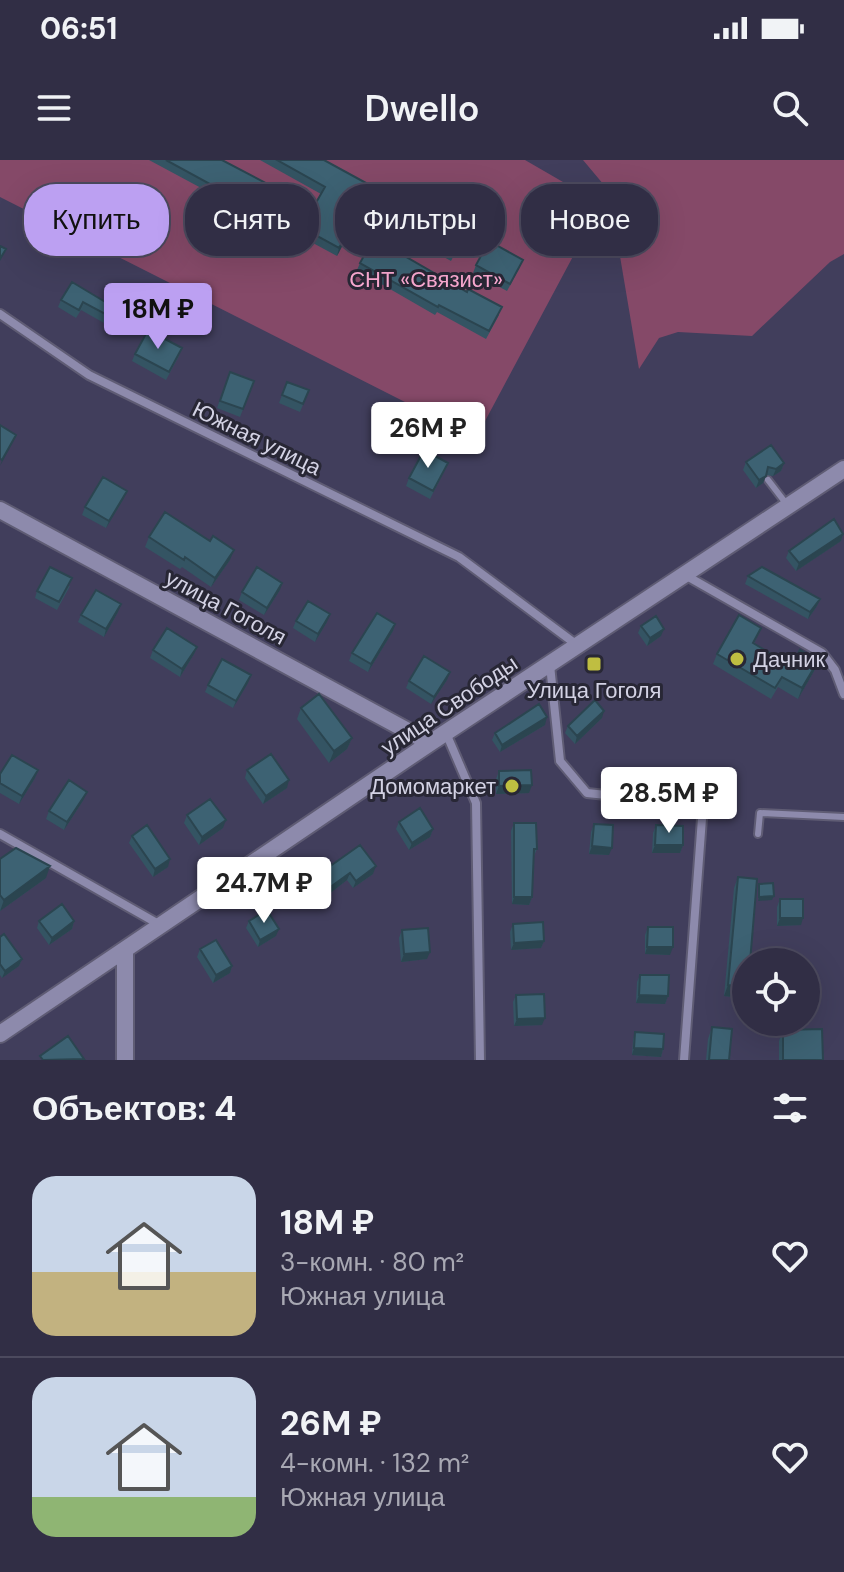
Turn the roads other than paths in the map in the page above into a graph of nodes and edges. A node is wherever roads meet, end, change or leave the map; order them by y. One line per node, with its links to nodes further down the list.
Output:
1 (0, 314): 7 (street, Южная улица)
2 (844, 469): 4 (main road, улица Свободы)
3 (768, 480): 4 (lane)
4 (788, 506): 6 (main road, улица Свободы)
5 (0, 510): 11 (main road, улица Гоголя)
6 (684, 575): 7 (main road, улица Свободы); 9 (street)
7 (577, 645): 8 (main road, улица Свободы)
8 (549, 664): 10 (main road, улица Свободы); 20 (street)
9 (844, 694)
10 (446, 733): 11 (main road, улица Свободы); 19 (street)
11 (430, 743): 15 (main road, улица Свободы)
12 (844, 817): 14 (lane)
13 (0, 834): 15 (street)
14 (758, 834)
15 (162, 926): 16 (main road, улица Свободы)
16 (125, 952): 17 (main road, улица Свободы); 18 (main road)
17 (0, 1034)
18 (125, 1060)
19 (480, 1060)
20 (684, 1060)

